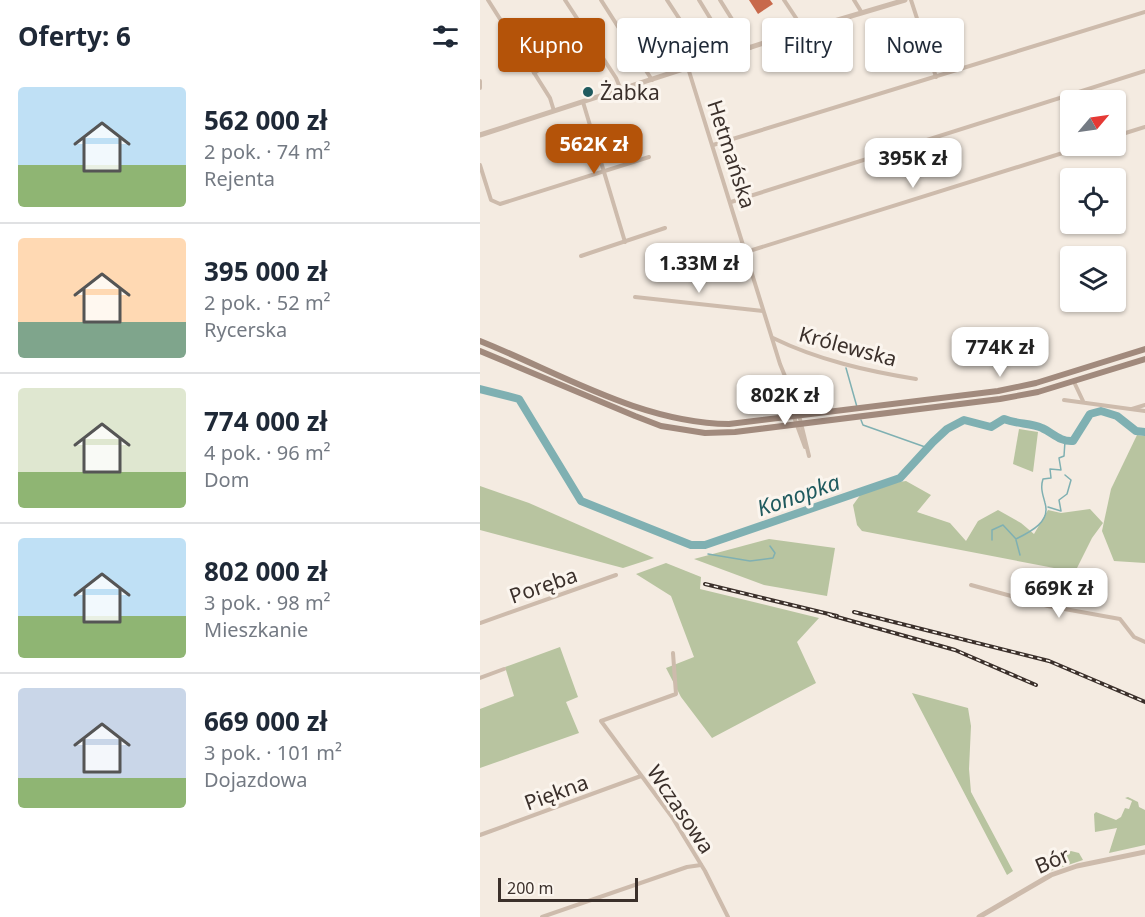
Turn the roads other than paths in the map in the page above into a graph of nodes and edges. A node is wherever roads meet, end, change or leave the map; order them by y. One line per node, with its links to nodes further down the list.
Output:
1 (488, 0): 15 (street)
2 (565, 0): 31 (street)
3 (601, 0): 28 (street)
4 (667, 0): 16 (street)
5 (699, 0): 17 (street)
6 (720, 0): 18 (street)
7 (784, 0): 19 (street)
8 (854, 0): 14 (street)
9 (875, 0): 12 (street)
10 (905, 0): 12 (street)
11 (911, 0): 27 (street)
12 (879, 8): 14 (street)
13 (1145, 12): 27 (street)
14 (862, 13): 20 (street)
15 (500, 18)
16 (679, 18)
17 (710, 18)
18 (731, 18)
19 (796, 18)
20 (845, 18)
21 (762, 44): 22 (street)
22 (750, 48)
23 (1145, 71): 42 (street)
24 (676, 72): 28 (street)
25 (689, 72): 37 (street, Hetmańska)
26 (534, 73): 33 (street)
27 (936, 77): 37 (street)
28 (652, 80): 31 (street)
29 (480, 81): 30 (street)
30 (480, 88)
31 (621, 90): 32 (street)
32 (583, 102): 33 (street); 41 (street)
33 (554, 111): 36 (street)
34 (1145, 127): 35 (street)
35 (1126, 133)
36 (480, 135)
37 (713, 146): 42 (street, Hetmańska)
38 (1060, 154): 45 (street)
39 (649, 157): 41 (street)
40 (480, 165): 41 (street)
41 (605, 172): 44 (street)
42 (731, 202): 45 (street, Hetmańska)
43 (665, 228): 44 (street)
44 (625, 242): 46 (street)
45 (746, 252): 48 (street, Hetmańska)
46 (581, 256)
47 (635, 297): 48 (street)
48 (763, 311): 49 (street, Hetmańska)
49 (772, 338): 54 (street, Królewska); 61 (street, Hetmańska)
50 (480, 342): 61 (main road)
51 (1145, 349): 61 (main road)
52 (480, 351): 61 (main road)
53 (1145, 359): 55 (main road)
54 (916, 379)
55 (1074, 381): 57 (street); 61 (main road)
56 (1064, 400): 57 (street)
57 (1083, 401): 59 (street)
58 (1145, 405): 59 (street)
59 (1131, 409): 60 (street)
60 (1145, 411)
61 (798, 420): 61 (street, Hetmańska)
62 (616, 575): 64 (street, Poręba)
63 (970, 585): 65 (street)
64 (480, 623)
65 (1145, 642)
66 (674, 653): 69 (street, Wczasowa)
67 (504, 669): 68 (street)
68 (480, 678)
69 (641, 776): 70 (street, Piękna); 72 (street, Wczasowa)
70 (480, 835)
71 (1145, 852): 75 (street, Bór)
72 (701, 865): 73 (street); 74 (street, Wczasowa)
73 (542, 917)
74 (728, 917)
75 (979, 917)

